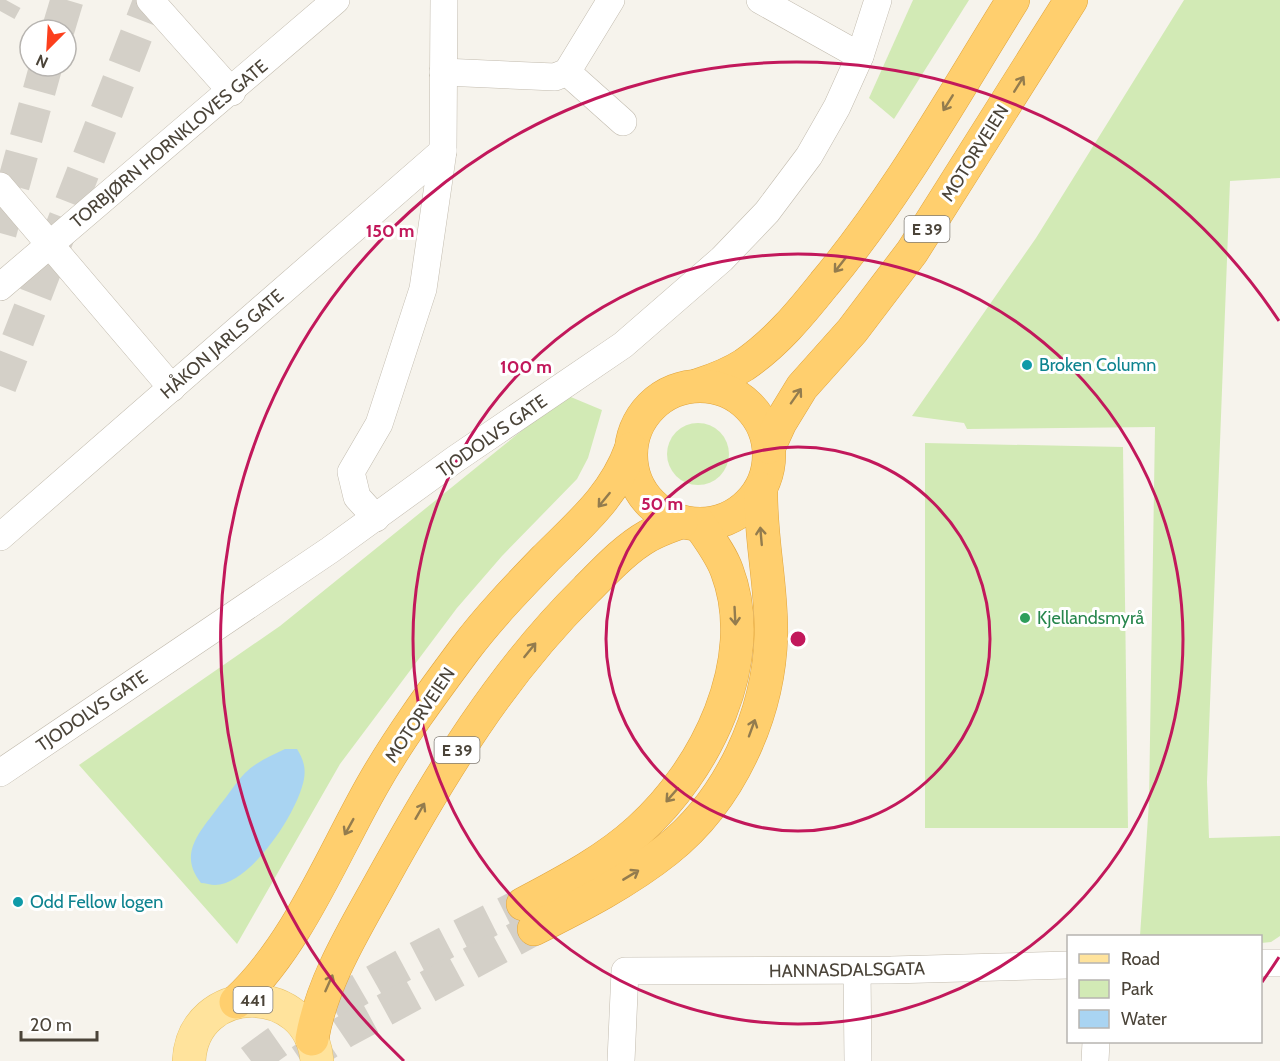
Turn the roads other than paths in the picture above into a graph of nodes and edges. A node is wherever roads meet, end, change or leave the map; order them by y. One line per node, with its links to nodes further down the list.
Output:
1 (150, 0): 12 (street)
2 (336, 0): 12 (street, TORBJØRN HORNKLOVES GATE)
3 (444, 0): 10 (street)
4 (611, 0): 11 (street)
5 (760, 0): 9 (street)
6 (878, 0): 9 (street, TJODOLVS GATE)
7 (1013, 0): 18 (highway, E 39, one-way to 18)
8 (1071, 0): 20 (highway, MOTORVEIEN / E 39, one-way to 8)
9 (860, 56): 23 (street, TJODOLVS GATE)
10 (443, 72): 11 (street); 14 (street)
11 (567, 72): 13 (street)
12 (232, 92): 16 (street, TORBJØRN HORNKLOVES GATE)
13 (623, 122)
14 (443, 151): 19 (street, HÅKON JARLS GATE); 23 (street)
15 (0, 186): 16 (street)
16 (49, 244): 17 (street, TORBJØRN HORNKLOVES GATE); 19 (street)
17 (0, 287)
18 (699, 386): 20 (highway, E 39); 21 (highway, E 39)
19 (172, 388): 25 (street, HÅKON JARLS GATE)
20 (770, 447): 22 (highway, E 39)
21 (631, 449): 24 (highway, E 39); 31 (highway, MOTORVEIEN / E 39, one-way to 31)
22 (761, 489): 24 (highway, E 39); 24 (highway, E 39, one-way to 22)
23 (376, 518): 26 (street, TJODOLVS GATE)
24 (690, 523): 33 (highway, E 39, one-way to 24)
25 (0, 537)
26 (0, 773)
27 (1262, 963): 28 (street)
28 (1280, 963)
29 (1067, 965): 30 (street, HANNASDALSGATA)
30 (857, 971): 35 (street, HANNASDALSGATA); 36 (street)
31 (236, 1002): 33 (main road, 441); 34 (main road, 441)
32 (1096, 1043): 37 (street)
33 (315, 1050)
34 (186, 1056)
35 (621, 1061)
36 (858, 1061)
37 (1095, 1061)

